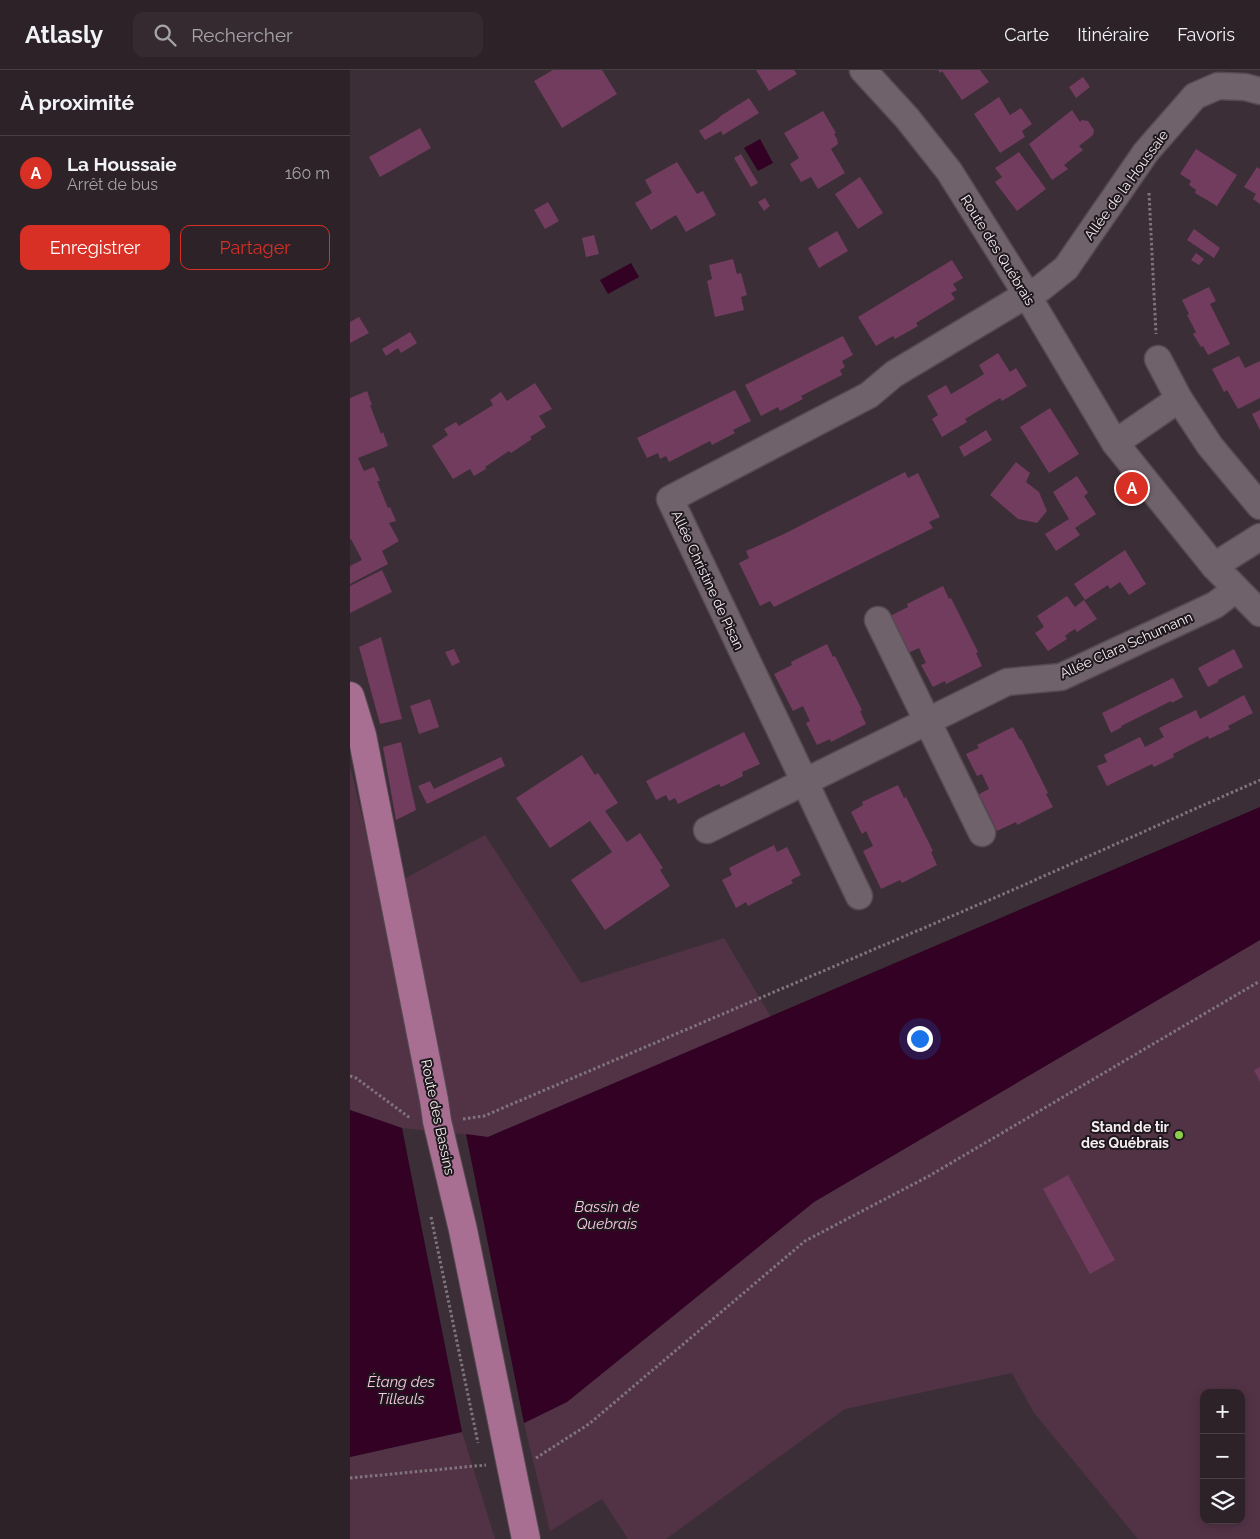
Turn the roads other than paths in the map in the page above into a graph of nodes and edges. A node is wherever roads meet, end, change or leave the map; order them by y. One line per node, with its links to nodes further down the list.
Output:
1 (864, 70): 3 (street, Route des Québrais)
2 (1260, 91): 3 (street, Allée de la Houssaie)
3 (1027, 295): 6 (street, Route des Québrais); 15 (street, Allée Christine de Pisan)
4 (1158, 359): 5 (street)
5 (1179, 399): 6 (street); 7 (street)
6 (1115, 443): 9 (street, Route des Québrais)
7 (1260, 506)
8 (1260, 537): 9 (street)
9 (1214, 566): 10 (street, Route des Québrais)
10 (1236, 589): 11 (street, Route des Québrais); 14 (street, Allée Clara Schumann)
11 (1260, 613)
12 (878, 620): 14 (street)
13 (350, 696): 19 (main road, Route des Bassins)
14 (928, 721): 15 (street, Allée Clara Schumann); 17 (street)
15 (804, 781): 16 (street, Allée Clara Schumann); 18 (street, Allée Christine de Pisan)
16 (707, 830)
17 (982, 833)
18 (859, 896)
19 (526, 1539)

